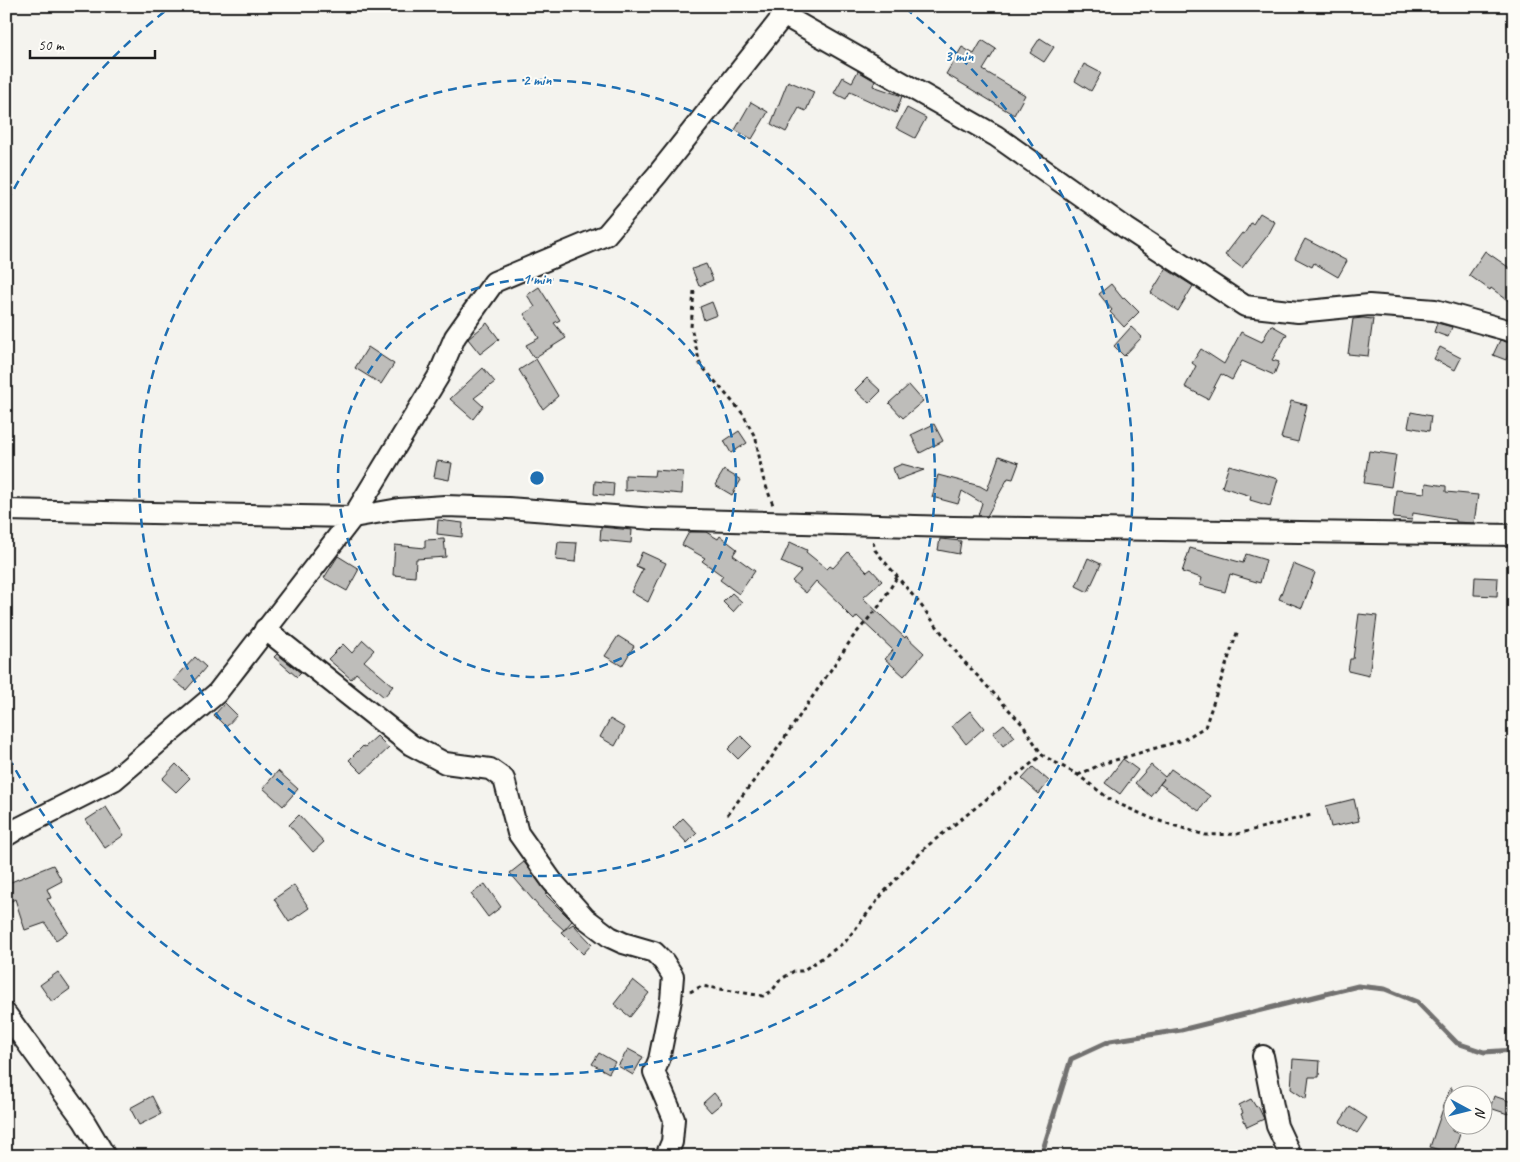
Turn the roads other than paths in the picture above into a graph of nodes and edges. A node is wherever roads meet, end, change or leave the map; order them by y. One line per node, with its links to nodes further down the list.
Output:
1 (788, 11): 2 (street); 4 (street)
2 (1514, 332)
3 (6, 510): 4 (street)
4 (352, 517): 5 (street); 6 (street)
5 (1514, 535)
6 (265, 629): 7 (street); 12 (street)
7 (6, 836)
8 (6, 1014): 11 (street)
9 (1263, 1056): 10 (street)
10 (1290, 1155)
11 (105, 1156)
12 (666, 1156)

